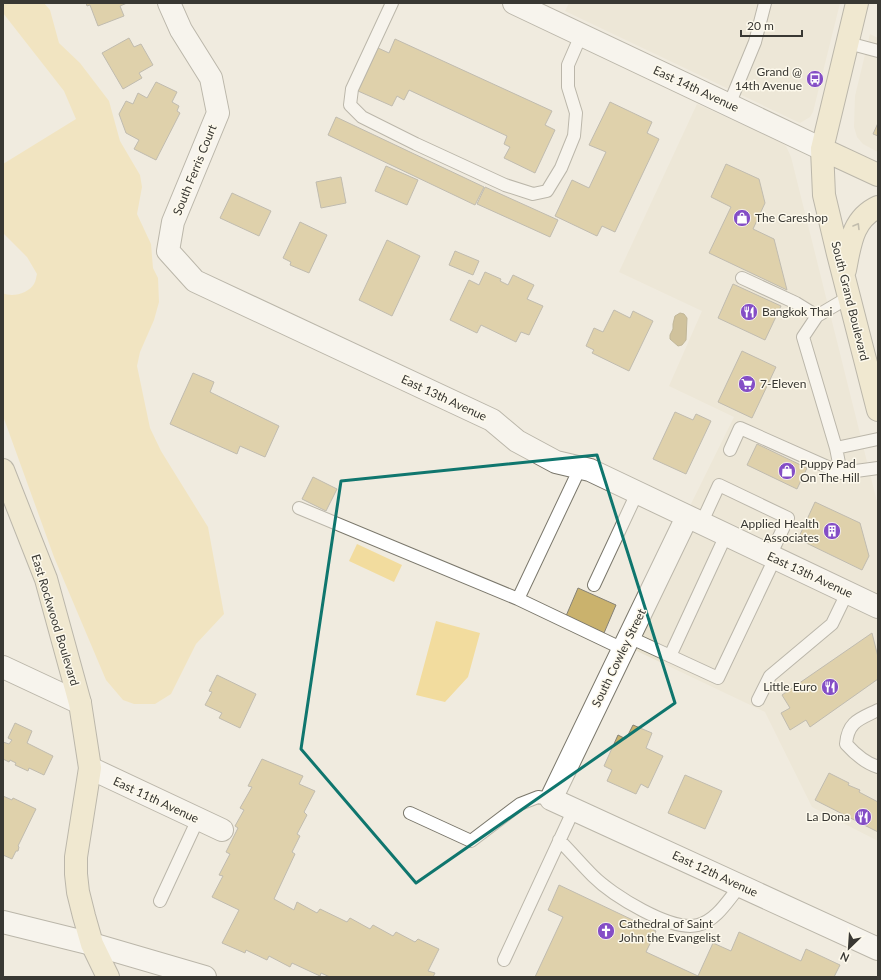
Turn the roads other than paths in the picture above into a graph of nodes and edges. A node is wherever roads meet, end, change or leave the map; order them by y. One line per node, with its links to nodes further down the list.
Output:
1 (170, 3): 13 (street, South Ferris Court)
2 (392, 3): 6 (lane)
3 (514, 3): 6 (street, East 14th Avenue)
4 (765, 3): 9 (lane)
5 (857, 3): 7 (street, South Grand Boulevard)
6 (581, 35): 9 (street, East 14th Avenue)
7 (848, 43): 8 (lane); 10 (street, South Grand Boulevard)
8 (878, 52)
9 (730, 105): 10 (street, East 14th Avenue)
10 (822, 149): 11 (street, East 14th Avenue); 15 (street, South Grand Boulevard)
11 (878, 175)
12 (878, 207): 15 (street, one-way to 12)
13 (168, 251): 21 (street, East 13th Avenue)
14 (742, 278): 16 (lane)
15 (846, 287): 16 (lane); 17 (street, South Grand Boulevard)
16 (817, 316): 19 (lane)
17 (878, 410)
18 (878, 439): 19 (lane)
19 (836, 448): 24 (lane)
20 (730, 450): 24 (lane)
21 (580, 468): 25 (street, East 13th Avenue); 32 (lane)
22 (878, 468): 24 (lane)
23 (3, 470): 38 (street, East Rockwood Boulevard)
24 (841, 473)
25 (637, 493): 27 (street, East 13th Avenue); 30 (lane)
26 (300, 508): 32 (lane)
27 (694, 520): 28 (street, East 13th Avenue); 29 (lane); 34 (street, South Cowley Street)
28 (726, 536): 29 (street, East 13th Avenue); 35 (lane)
29 (772, 557): 31 (street, East 13th Avenue); 35 (lane)
30 (594, 586)
31 (847, 593): 33 (street, East 13th Avenue); 37 (lane)
32 (518, 599): 34 (lane)
33 (878, 607)
34 (626, 643): 35 (lane); 42 (street, South Cowley Street)
35 (670, 656)
36 (3, 667): 38 (street)
37 (758, 700)
38 (80, 703): 41 (street, East Rockwood Boulevard)
39 (878, 710): 40 (lane)
40 (878, 767)
41 (90, 768): 45 (street, East 11th Avenue); 51 (street, East Rockwood Boulevard)
42 (551, 799): 43 (street, East 12th Avenue); 44 (lane)
43 (574, 809): 47 (lane); 48 (street, East 12th Avenue)
44 (410, 813)
45 (198, 819): 46 (street, East 11th Avenue); 49 (lane)
46 (222, 830)
47 (559, 840): 48 (lane); 53 (lane)
48 (740, 886): 52 (street, East 12th Avenue)
49 (160, 901)
50 (3, 922): 51 (street)
51 (92, 944): 54 (street); 55 (street)
52 (878, 949)
53 (504, 960)
54 (108, 977)
55 (205, 977)

